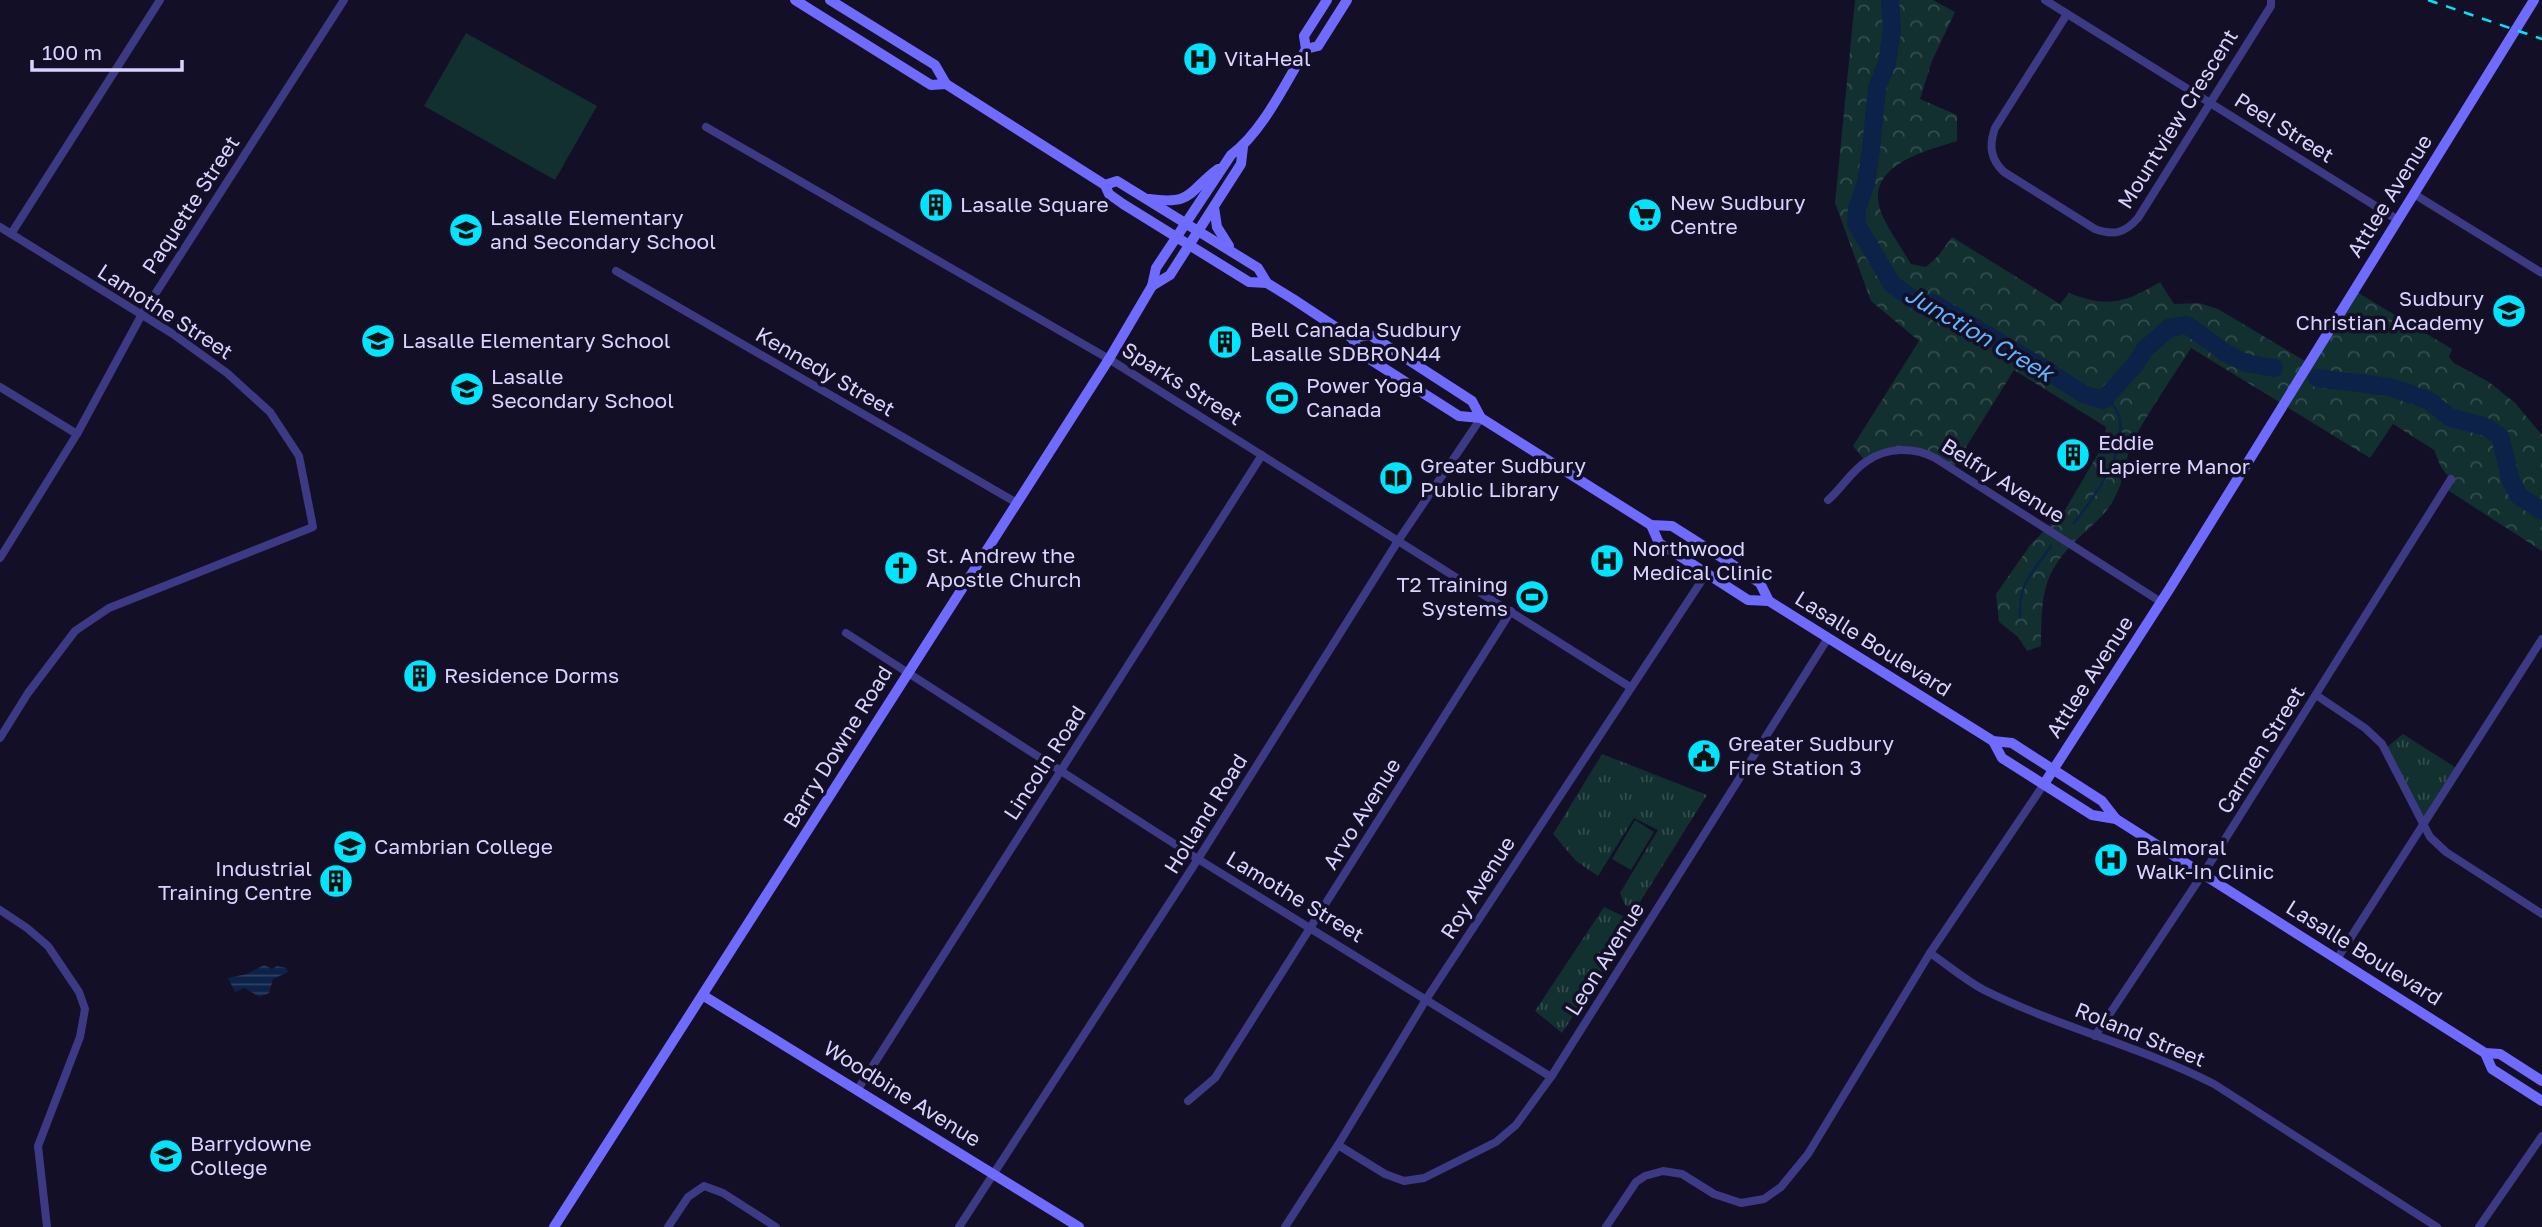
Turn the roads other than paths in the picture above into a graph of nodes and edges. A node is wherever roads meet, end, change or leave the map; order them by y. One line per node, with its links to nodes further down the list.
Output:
1 (160, 0): 25 (street)
2 (344, 0): 33 (street, Paquette Street)
3 (795, 0): 12 (main road, Lasalle Boulevard)
4 (830, 0): 12 (main road, Lasalle Boulevard)
5 (1327, 0): 11 (main road, Barry Downe Road)
6 (1347, 0): 11 (main road, Barry Downe Road)
7 (2045, 0): 10 (street, Peel Street)
8 (2271, 0): 13 (street, Mountview Crescent)
9 (2534, 0): 18 (main road, Attlee Avenue)
10 (2067, 14): 13 (street, Peel Street); 13 (street, Mountview Crescent)
11 (1307, 49): 15 (main road, Barry Downe Road)
12 (946, 85): 17 (main road, Lasalle Boulevard)
13 (2211, 102): 21 (street, Peel Street)
14 (706, 127): 35 (street, Sparks Street)
15 (1243, 147): 16 (main road, Barry Downe Road); 20 (main road, Barry Downe Road)
16 (1226, 163): 19 (main road); 22 (main road, Barry Downe Road)
17 (1105, 185): 19 (main road, Lasalle Boulevard); 26 (main road, Lasalle Boulevard)
18 (2414, 194): 21 (main road, Attlee Avenue); 30 (street)
19 (1145, 198): 22 (main road, Lasalle Boulevard)
20 (1214, 206): 24 (main road, Barry Downe Road); 28 (main road)
21 (2398, 220): 48 (main road, Attlee Avenue)
22 (1186, 223): 24 (main road, Lasalle Boulevard); 26 (main road, Barry Downe Road)
23 (0, 227): 25 (street, Lamothe Street)
24 (1199, 231): 27 (main road, Barry Downe Road); 28 (main road, Lasalle Boulevard)
25 (11, 234): 33 (street, Lamothe Street)
26 (1177, 237): 27 (main road, Lasalle Boulevard); 32 (main road, Barry Downe Road)
27 (1190, 246): 31 (main road, Lasalle Boulevard); 32 (main road, Barry Downe Road)
28 (1235, 253): 31 (main road, Lasalle Boulevard)
29 (616, 271): 42 (street, Kennedy Street)
30 (2542, 273)
31 (1267, 283): 34 (main road, Lasalle Boulevard)
32 (1152, 286): 35 (main road, Barry Downe Road)
33 (141, 316): 38 (street, Paquette Street); 56 (street, Lamothe Street)
34 (1352, 338): 37 (main road, Lasalle Boulevard); 37 (main road, Lasalle Boulevard)
35 (1109, 359): 39 (street, Sparks Street); 42 (main road, Barry Downe Road)
36 (0, 387): 38 (street)
37 (1481, 418): 43 (main road, Lasalle Boulevard); 44 (street, Holland Road)
38 (78, 434): 45 (street, Paquette Street)
39 (1262, 455): 44 (street, Sparks Street); 59 (street, Lincoln Road)
40 (2451, 480): 55 (street, Carmen Street)
41 (1828, 500): 48 (street, Belfry Avenue)
42 (1017, 503): 53 (main road, Barry Downe Road)
43 (1651, 525): 46 (main road, Lasalle Boulevard); 47 (main road, Lasalle Boulevard)
44 (1398, 541): 49 (street, Sparks Street); 63 (street, Holland Road)
45 (0, 558)
46 (1706, 573): 47 (main road, Lasalle Boulevard); 54 (street, Roy Avenue)
47 (1769, 601): 51 (main road, Lasalle Boulevard)
48 (2161, 602): 58 (main road, Attlee Avenue)
49 (1511, 611): 54 (street, Sparks Street); 67 (street, Arvo Avenue)
50 (846, 633): 53 (street, Lamothe Street)
51 (1828, 639): 57 (main road, Lasalle Boulevard); 74 (street, Leon Avenue)
52 (2542, 639): 62 (street)
53 (908, 672): 59 (street, Lamothe Street); 70 (main road, Barry Downe Road)
54 (1630, 687): 71 (street, Roy Avenue)
55 (2316, 695): 62 (street); 64 (street, Carmen Street)
56 (0, 738)
57 (1993, 741): 58 (main road, Lasalle Boulevard); 60 (main road, Lasalle Boulevard)
58 (2054, 769): 60 (main road, Attlee Avenue); 61 (main road, Lasalle Boulevard)
59 (1061, 771): 63 (street, Lamothe Street); 76 (street, Lincoln Road)
60 (2044, 784): 61 (main road, Lasalle Boulevard); 68 (street, Attlee Avenue)
61 (2116, 819): 64 (main road, Lasalle Boulevard)
62 (2423, 825): 66 (street); 69 (street)
63 (1198, 859): 67 (street, Lamothe Street); 81 (street, Holland Road)
64 (2203, 873): 69 (main road, Lasalle Boulevard); 72 (street, Carmen Street)
65 (0, 910): 82 (street)
66 (2542, 914)
67 (1311, 927): 71 (street, Lamothe Street); 77 (street, Arvo Avenue)
68 (1930, 953): 72 (street, Roland Street); 89 (street, Attlee Avenue)
69 (2337, 959): 73 (main road, Lasalle Boulevard)
70 (704, 996): 76 (main road, Woodbine Avenue); 83 (main road, Barry Downe Road)
71 (1427, 998): 74 (street, Lamothe Street); 80 (street, Roy Avenue)
72 (2095, 1036): 90 (street, Roland Street)
73 (2485, 1053): 75 (main road, Lasalle Boulevard); 78 (main road, Lasalle Boulevard)
74 (1551, 1077): 80 (street, Leon Avenue)
75 (2542, 1081)
76 (858, 1089): 81 (main road, Woodbine Avenue)
77 (1188, 1101)
78 (2542, 1101)
79 (2542, 1136): 91 (street)
80 (1338, 1145): 88 (street, Roy Avenue)
81 (993, 1173): 86 (street, Holland Road); 87 (main road, Woodbine Avenue)
82 (47, 1227)
83 (554, 1227)
84 (668, 1227): 85 (street)
85 (776, 1227)
86 (959, 1227)
87 (1079, 1227)
88 (1285, 1227)
89 (1606, 1227)
90 (2437, 1227)
91 (2479, 1227)

